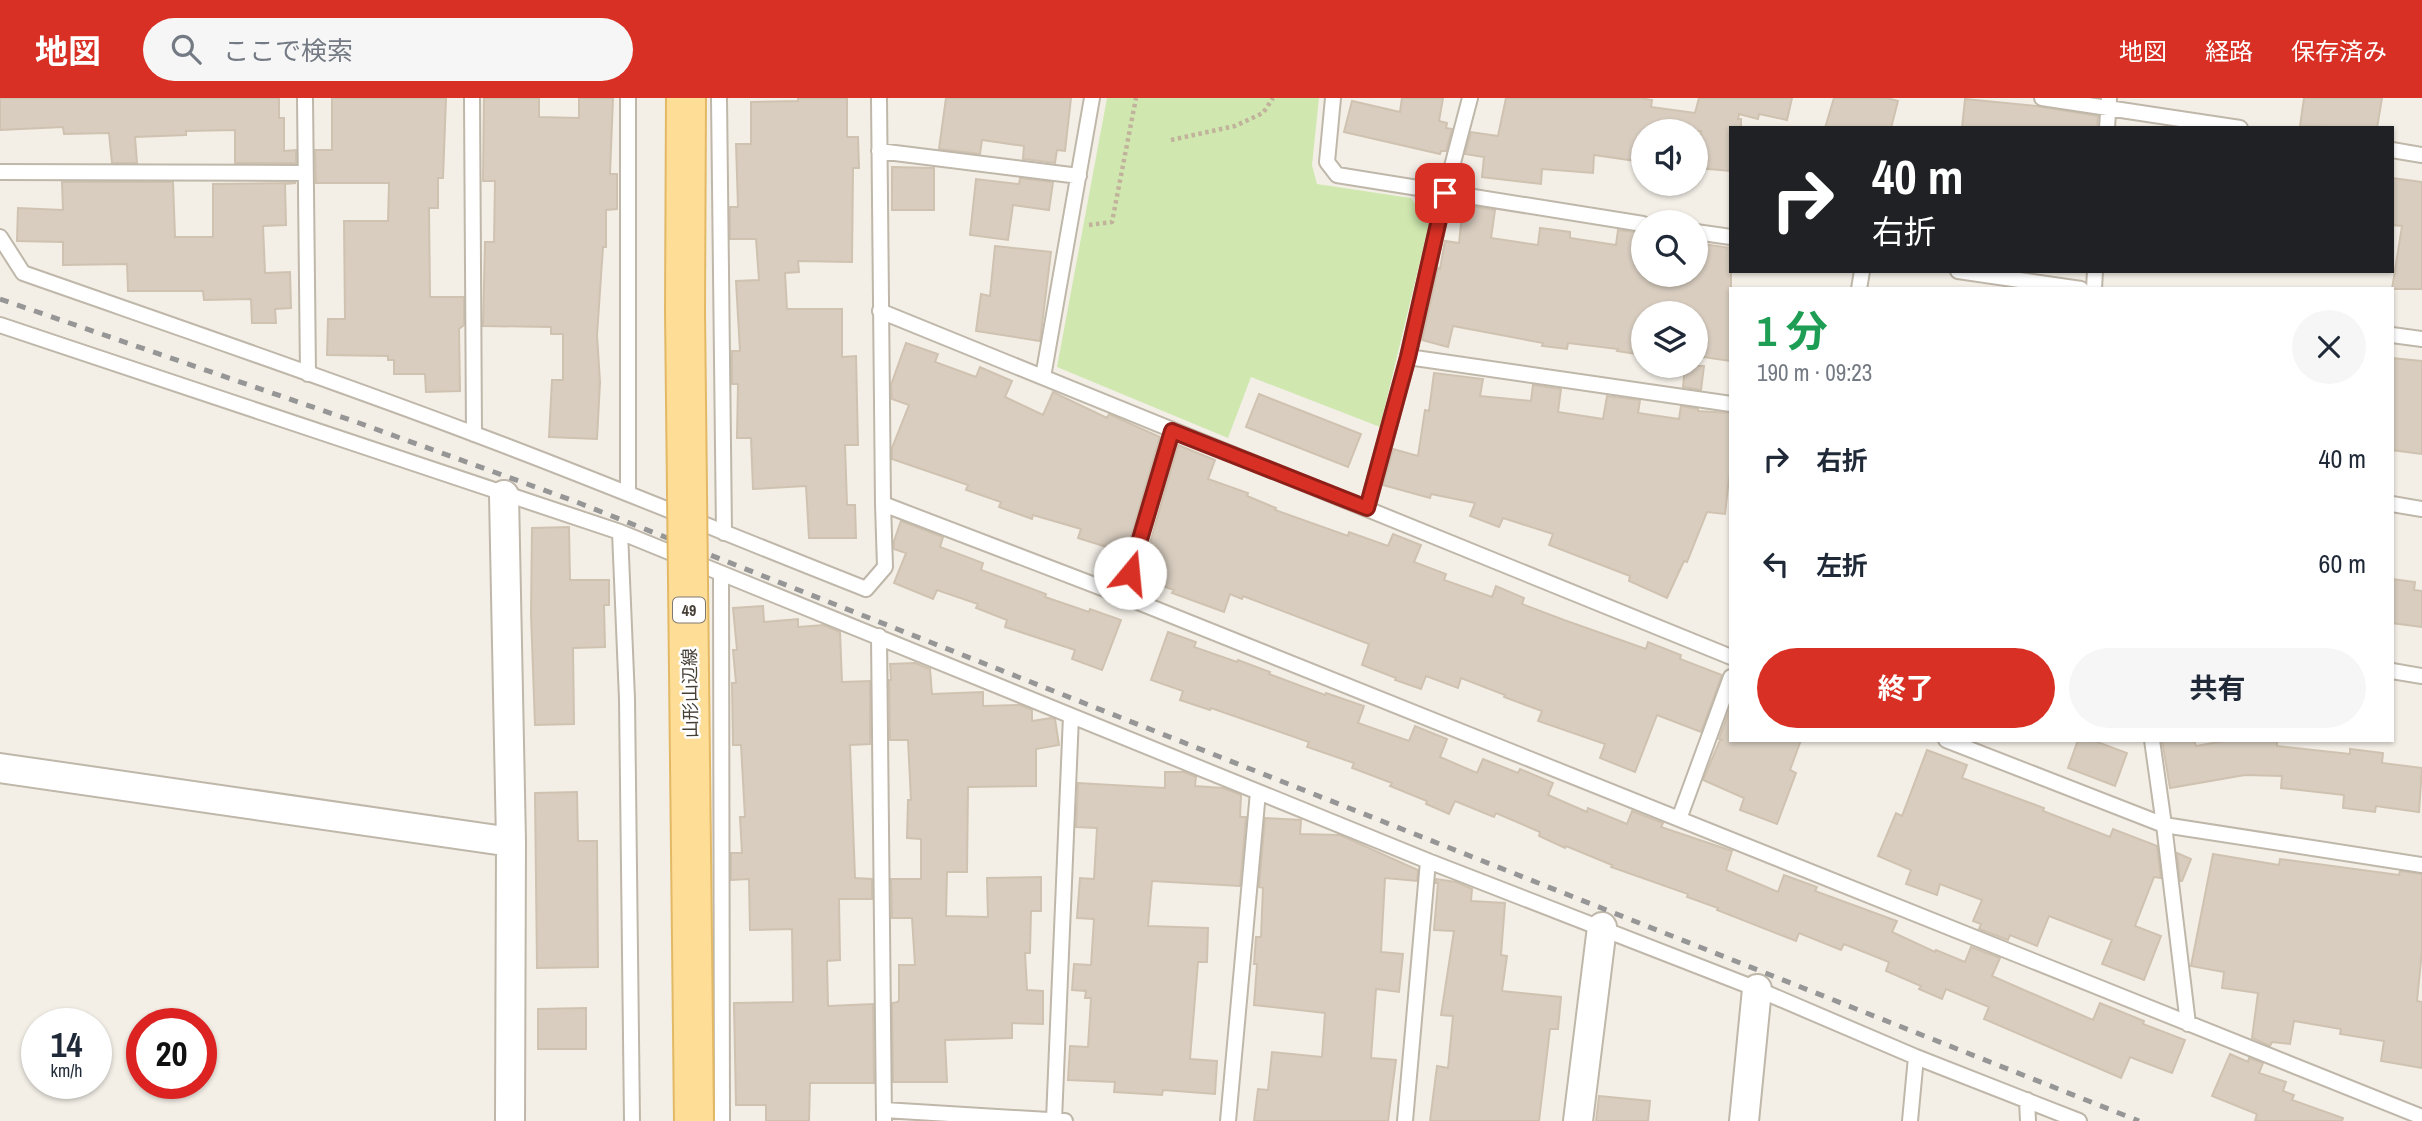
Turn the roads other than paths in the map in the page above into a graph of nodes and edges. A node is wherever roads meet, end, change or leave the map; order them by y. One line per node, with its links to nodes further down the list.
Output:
1 (305, 98): 19 (lane)
2 (472, 98): 37 (lane)
3 (628, 98): 38 (lane)
4 (660, 98): 73 (main road, 山形山辺線 / 49)
5 (686, 98): 74 (main road, 山形山辺線 / 49, bridge)
6 (719, 98): 45 (lane)
7 (879, 98): 16 (lane)
8 (1092, 98): 20 (lane)
9 (1333, 98): 21 (lane)
10 (1470, 98): 21 (lane)
11 (2042, 98): 12 (lane)
12 (2108, 103): 13 (lane); 14 (lane)
13 (2107, 126)
14 (2229, 126)
15 (2394, 150): 17 (lane)
16 (879, 151): 20 (lane); 28 (lane)
17 (2422, 155)
18 (0, 172): 19 (lane)
19 (304, 173): 33 (lane)
20 (1079, 176): 34 (lane)
21 (1445, 193): 22 (lane); 32 (lane)
22 (1631, 222)
23 (1708, 234): 25 (lane)
24 (0, 237): 33 (lane)
25 (1729, 237)
26 (1972, 273): 27 (lane)
27 (2067, 287)
28 (880, 312): 34 (lane); 40 (lane)
29 (0, 325): 39 (lane)
30 (2394, 335): 31 (lane)
31 (2422, 339)
32 (1408, 357): 35 (lane); 42 (lane)
33 (308, 374): 37 (lane)
34 (1043, 377): 36 (lane)
35 (1729, 404)
36 (1172, 431): 42 (lane); 47 (lane)
37 (474, 433): 38 (lane)
38 (628, 493): 45 (lane)
39 (504, 495): 44 (lane); 60 (street)
40 (883, 504): 45 (lane); 47 (lane)
41 (2394, 504): 43 (lane)
42 (1367, 508): 49 (lane)
43 (2422, 509)
44 (620, 532): 46 (lane); 72 (lane)
45 (724, 533)
46 (721, 575): 48 (lane); 75 (lane)
47 (1123, 596): 58 (lane)
48 (879, 636): 53 (lane); 68 (lane)
49 (1729, 656)
50 (2394, 671): 51 (lane)
51 (2422, 676)
52 (1729, 682): 58 (lane)
53 (1070, 716): 57 (lane); 70 (lane)
54 (1951, 742): 59 (lane)
55 (2152, 742): 59 (lane)
56 (0, 768): 60 (street)
57 (1258, 792): 61 (lane); 76 (lane)
58 (1679, 819): 65 (lane)
59 (2164, 825): 62 (lane); 65 (lane)
60 (511, 842): 71 (street)
61 (1428, 862): 63 (lane); 77 (lane)
62 (2422, 865)
63 (1602, 927): 64 (lane); 78 (street)
64 (1757, 989): 66 (lane); 79 (street)
65 (2188, 1024): 69 (lane)
66 (1916, 1057): 67 (lane); 80 (lane)
67 (2027, 1100): 81 (lane); 82 (lane)
68 (884, 1116): 70 (lane)
69 (2422, 1117)
70 (1060, 1120)
71 (510, 1121)
72 (632, 1121)
73 (667, 1121)
74 (694, 1121)
75 (722, 1121)
76 (1228, 1121)
77 (1405, 1121)
78 (1578, 1121)
79 (1744, 1121)
80 (1910, 1121)
81 (2028, 1121)
82 (2079, 1121)

